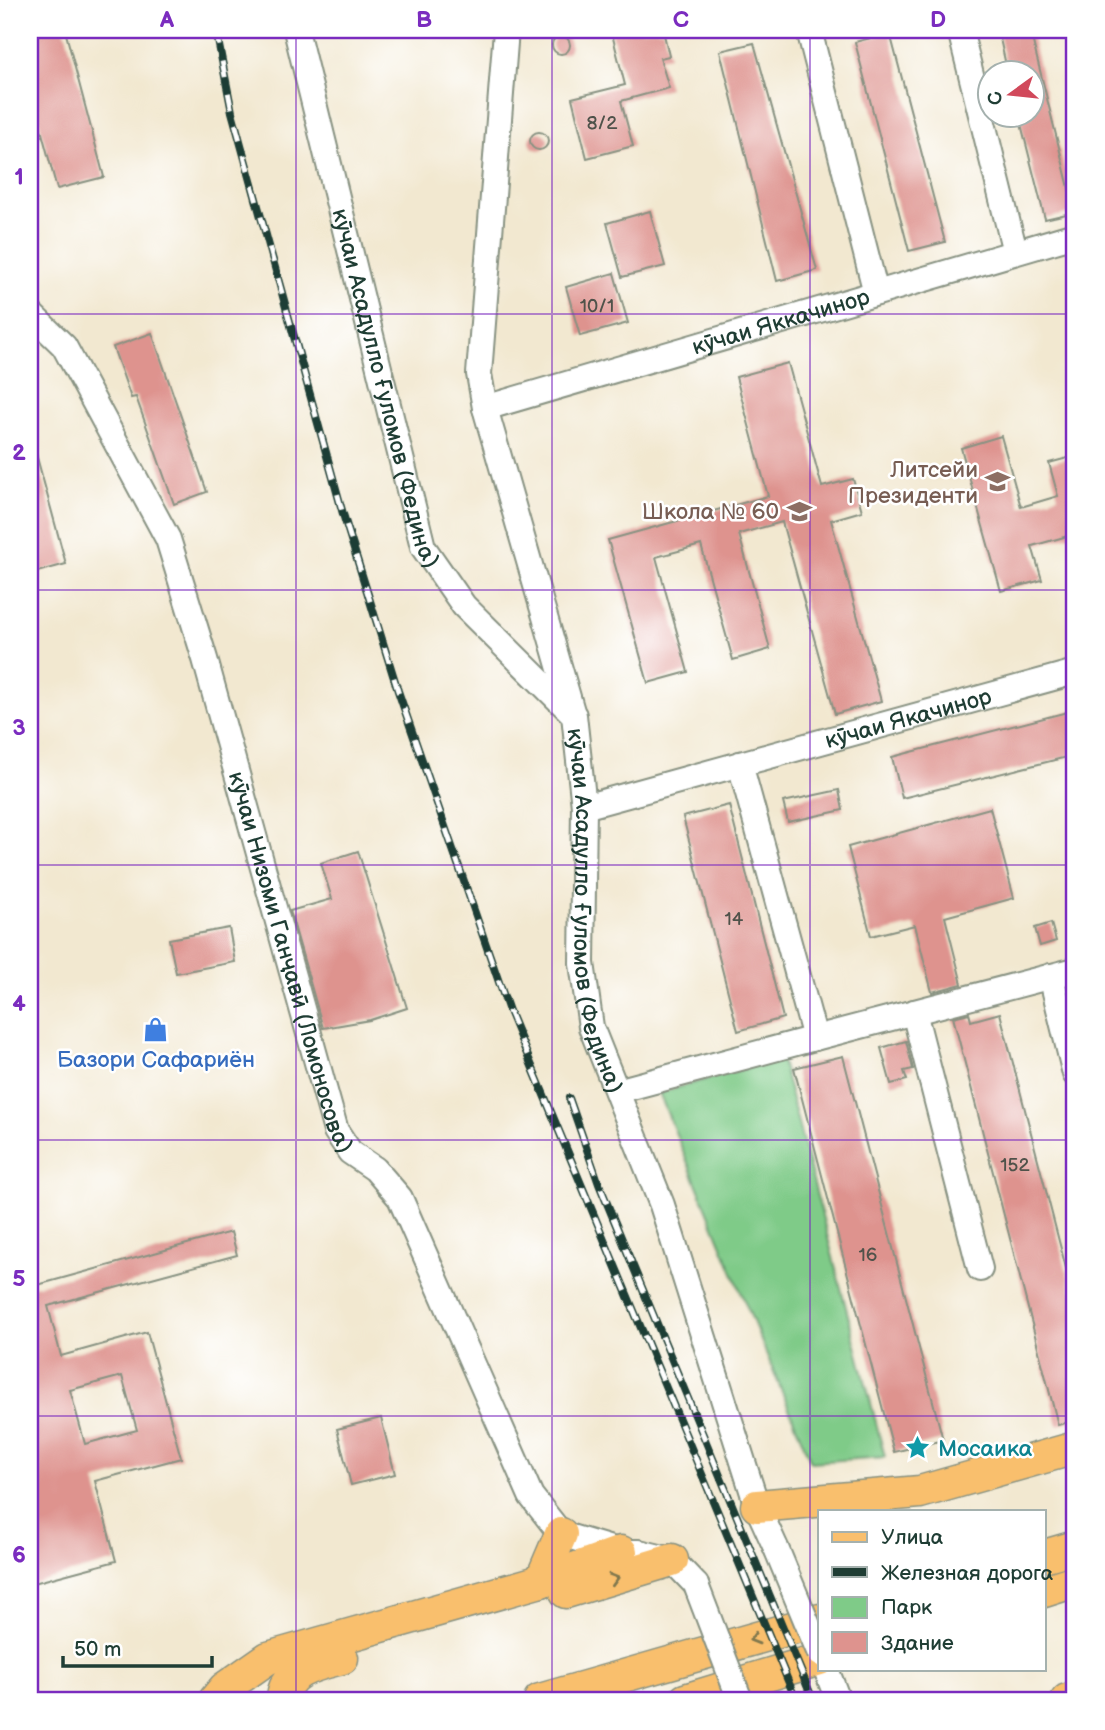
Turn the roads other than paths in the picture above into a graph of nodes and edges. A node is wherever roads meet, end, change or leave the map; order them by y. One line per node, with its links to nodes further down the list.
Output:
1 (296, 30): 11 (street, кӯчаи Асадулло Ғуломов (Федина))
2 (506, 30): 9 (street)
3 (809, 30): 7 (street)
4 (960, 30): 6 (street)
5 (1075, 234): 6 (street, кӯчаи Яккачинор)
6 (1015, 252): 7 (street, кӯчаи Яккачинор)
7 (876, 293): 9 (street, кӯчаи Яккачинор)
8 (30, 313): 23 (street, кӯчаи Низоми Ганҷавӣ (Ломоносова))
9 (485, 408): 11 (street)
10 (1075, 672): 12 (street, кӯчаи Якачинор)
11 (574, 715): 13 (street, кӯчаи Асадулло Ғуломов (Федина))
12 (740, 764): 13 (street, кӯчаи Якачинор); 17 (street)
13 (584, 807): 19 (street, кӯчаи Асадулло Ғуломов (Федина))
14 (1075, 970): 15 (street)
15 (1051, 976): 16 (street); 18 (street)
16 (914, 1012): 17 (street); 20 (street)
17 (815, 1038): 19 (street)
18 (1075, 1074)
19 (617, 1091): 22 (street, кӯчаи Асадулло Ғуломов (Федина))
20 (980, 1269)
21 (1075, 1448): 22 (main road)
22 (757, 1506): 32 (street, кӯчаи Асадулло Ғуломов (Федина), bridge)
23 (561, 1534): 25 (street); 28 (main road)
24 (1075, 1547): 26 (main road)
25 (621, 1552): 27 (street); 28 (main road)
26 (1046, 1555)
27 (671, 1560): 37 (main road, one-way to 27); 40 (street, bridge)
28 (541, 1581): 36 (main road)
29 (1075, 1581): 30 (main road)
30 (1046, 1590)
31 (818, 1621): 38 (main road, one-way to 38)
32 (818, 1652)
33 (818, 1658): 39 (main road)
34 (826, 1670): 41 (street)
35 (1075, 1698): 42 (main road)
36 (215, 1700)
37 (283, 1700)
38 (540, 1700)
39 (685, 1700)
40 (740, 1700)
41 (838, 1700)
42 (1067, 1700)

